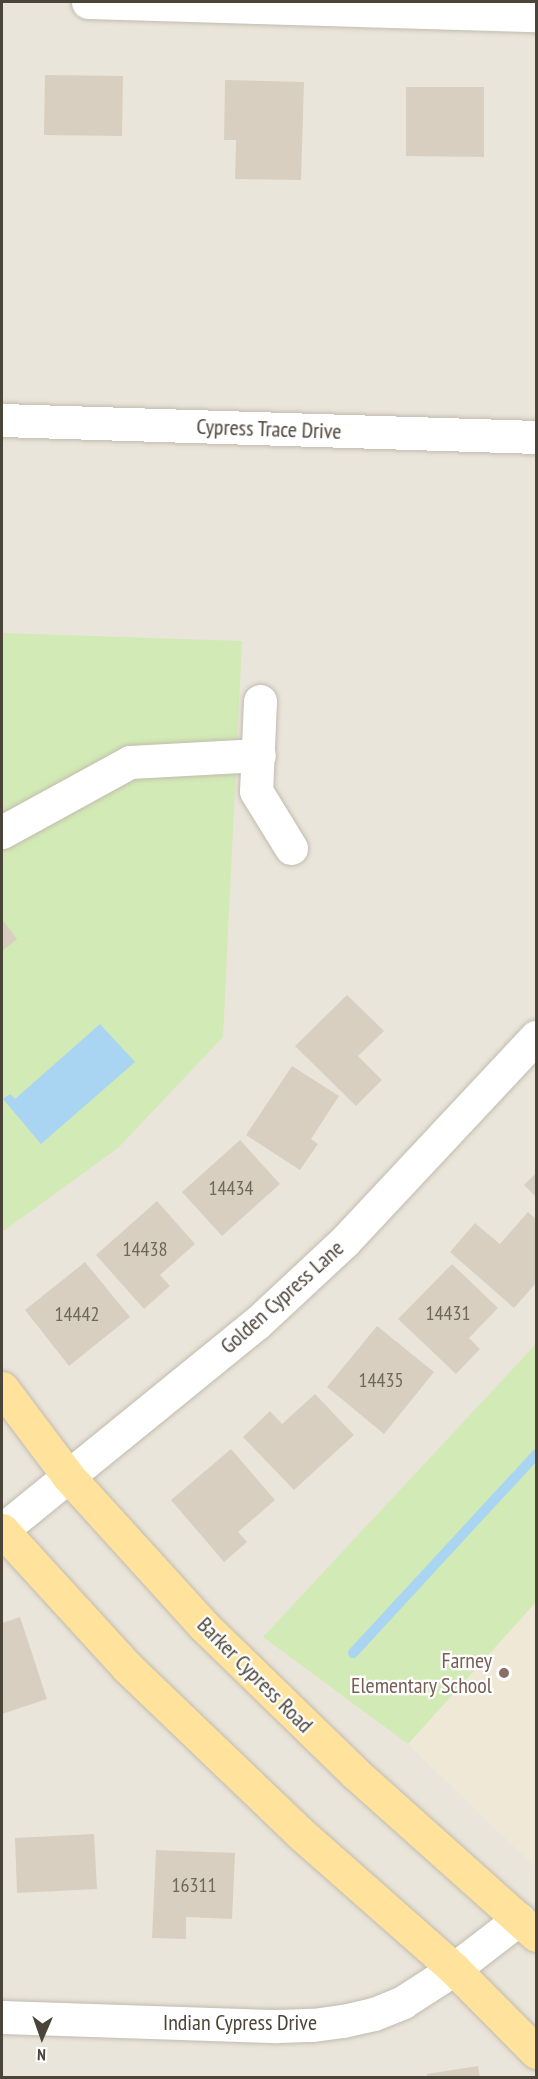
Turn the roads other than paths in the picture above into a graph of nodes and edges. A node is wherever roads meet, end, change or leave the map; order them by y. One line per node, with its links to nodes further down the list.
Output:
1 (88, 2): 2 (street)
2 (537, 15)
3 (2, 420): 4 (street, Cypress Trace Drive)
4 (537, 437)
5 (260, 700): 6 (street)
6 (260, 755): 7 (street); 8 (street)
7 (2, 832)
8 (291, 848)
9 (537, 1037): 11 (street, Golden Cypress Lane)
10 (2, 1388): 11 (main road, Barker Cypress Road)
11 (68, 1476): 12 (street, Golden Cypress Lane); 13 (main road, Barker Cypress Road)
12 (2, 1530): 14 (main road)
13 (528, 1927): 14 (street, Indian Cypress Drive)
14 (454, 1970): 15 (street, Indian Cypress Drive); 16 (main road)
15 (2, 2017)
16 (537, 2052)

